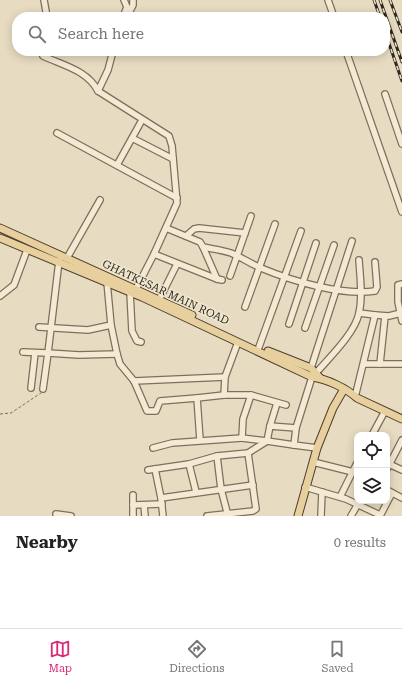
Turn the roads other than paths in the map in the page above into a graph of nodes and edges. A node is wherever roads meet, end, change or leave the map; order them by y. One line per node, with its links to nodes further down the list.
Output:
1 (42, 0): 5 (street)
2 (124, 0): 6 (street)
3 (132, 0): 7 (street)
4 (328, 0): 8 (street)
5 (46, 12)
6 (125, 12)
7 (130, 12)
8 (332, 12)
9 (43, 56): 12 (street)
10 (111, 56): 12 (street)
11 (348, 56): 22 (street)
12 (98, 91): 14 (street)
13 (385, 94): 17 (street)
14 (142, 120): 16 (street); 18 (street)
15 (57, 133): 19 (street)
16 (132, 138): 18 (street); 19 (street)
17 (402, 144)
18 (173, 158): 20 (street)
19 (117, 165): 20 (street)
20 (177, 198): 26 (street)
21 (100, 200): 38 (street)
22 (402, 212)
23 (251, 216): 28 (street)
24 (275, 224): 42 (street)
25 (0, 228): 38 (main road, GHATKESAR MAIN ROAD)
26 (166, 228): 29 (street); 36 (street)
27 (301, 230): 44 (street)
28 (245, 233): 29 (street); 37 (street)
29 (186, 236): 34 (street)
30 (0, 238): 35 (main road, GHATKESAR MAIN ROAD)
31 (352, 241): 50 (street)
32 (316, 243): 46 (street)
33 (334, 245): 48 (street)
34 (204, 247): 37 (street); 41 (street)
35 (27, 250): 38 (main road, GHATKESAR MAIN ROAD); 52 (street)
36 (154, 254): 41 (street); 49 (street)
37 (237, 255): 42 (street); 43 (street)
38 (62, 258): 45 (main road, GHATKESAR MAIN ROAD); 49 (main road, GHATKESAR MAIN ROAD); 63 (street)
39 (358, 260): 51 (street)
40 (375, 262): 51 (street)
41 (177, 264): 53 (street)
42 (260, 267): 44 (street); 54 (street)
43 (230, 276)
44 (285, 277): 46 (street); 67 (street)
45 (107, 282): 49 (main road, GHATKESAR MAIN ROAD); 61 (street)
46 (304, 282): 48 (street); 60 (street)
47 (402, 284): 56 (street)
48 (321, 286): 50 (street); 64 (street)
49 (133, 290): 53 (main road, GHATKESAR MAIN ROAD); 65 (main road, GHATKESAR MAIN ROAD); 66 (street)
50 (336, 290): 51 (street); 75 (street)
51 (361, 293): 55 (street)
52 (0, 296)
53 (159, 300): 65 (main road, GHATKESAR MAIN ROAD)
54 (245, 307)
55 (359, 313): 57 (street); 75 (street)
56 (401, 314): 58 (street); 59 (street)
57 (375, 315): 58 (street); 72 (street)
58 (385, 316): 73 (street)
59 (402, 321)
60 (289, 324)
61 (110, 326): 63 (street); 71 (street)
62 (39, 327): 63 (street)
63 (51, 327): 70 (street)
64 (305, 328)
65 (239, 340): 67 (main road, GHATKESAR MAIN ROAD); 75 (main road, GHATKESAR MAIN ROAD); 76 (street)
66 (141, 342)
67 (259, 347): 75 (main road, GHATKESAR MAIN ROAD)
68 (23, 352): 69 (street)
69 (35, 353): 70 (street); 78 (street)
70 (48, 353): 71 (street); 79 (street)
71 (117, 354): 77 (street)
72 (364, 364): 73 (street); 81 (street)
73 (380, 364): 74 (street)
74 (402, 364)
75 (315, 374): 80 (main road, GHATKESAR MAIN ROAD); 91 (street)
76 (225, 377): 77 (street); 82 (street)
77 (134, 381): 84 (street)
78 (31, 388)
79 (43, 389)
80 (344, 390): 81 (main road, GHATKESAR MAIN ROAD); 99 (main road)
81 (354, 393): 87 (main road, GHATKESAR MAIN ROAD); 88 (main road, GHATKESAR MAIN ROAD)
82 (224, 395): 83 (street); 84 (street)
83 (251, 395): 85 (street); 93 (street)
84 (197, 398): 94 (street)
85 (277, 403): 86 (street); 90 (street)
86 (286, 405)
87 (385, 411): 89 (main road, GHATKESAR MAIN ROAD); 92 (street)
88 (402, 413)
89 (402, 419)
90 (270, 426): 91 (street); 96 (street)
91 (296, 428): 97 (street)
92 (374, 432)
93 (242, 438): 94 (street); 96 (street)
94 (200, 440): 98 (street)
95 (402, 440): 103 (street)
96 (267, 441): 97 (street); 100 (street)
97 (294, 445): 99 (street)
98 (153, 448)
99 (317, 448): 102 (main road)
100 (248, 453): 101 (street); 111 (street)
101 (217, 456): 104 (street); 113 (street)
102 (313, 462): 109 (street); 112 (main road)
103 (390, 462)
104 (189, 464): 106 (street); 115 (street)
105 (390, 467): 108 (street)
106 (155, 469): 107 (street); 120 (street)
107 (148, 470)
108 (402, 470)
109 (354, 472)
110 (354, 474): 118 (street)
111 (253, 485): 113 (street); 126 (street)
112 (305, 487): 116 (street); 134 (main road)
113 (221, 489): 115 (street); 126 (street)
114 (390, 491): 119 (street)
115 (196, 492): 120 (street)
116 (322, 492): 118 (street); 135 (street)
117 (133, 495): 124 (street)
118 (340, 497): 121 (street)
119 (402, 498)
120 (162, 501): 125 (street); 132 (street)
121 (354, 502)
122 (358, 504): 136 (street); 137 (street)
123 (385, 504): 137 (street)
124 (133, 505): 125 (street); 130 (street)
125 (144, 505): 131 (street)
126 (227, 512): 128 (street)
127 (56, 514): 129 (street)
128 (221, 515): 133 (street)
129 (71, 516)
130 (133, 516)
131 (145, 516)
132 (164, 516)
133 (207, 516)
134 (298, 516)
135 (320, 516)
136 (352, 516)
137 (380, 516)

